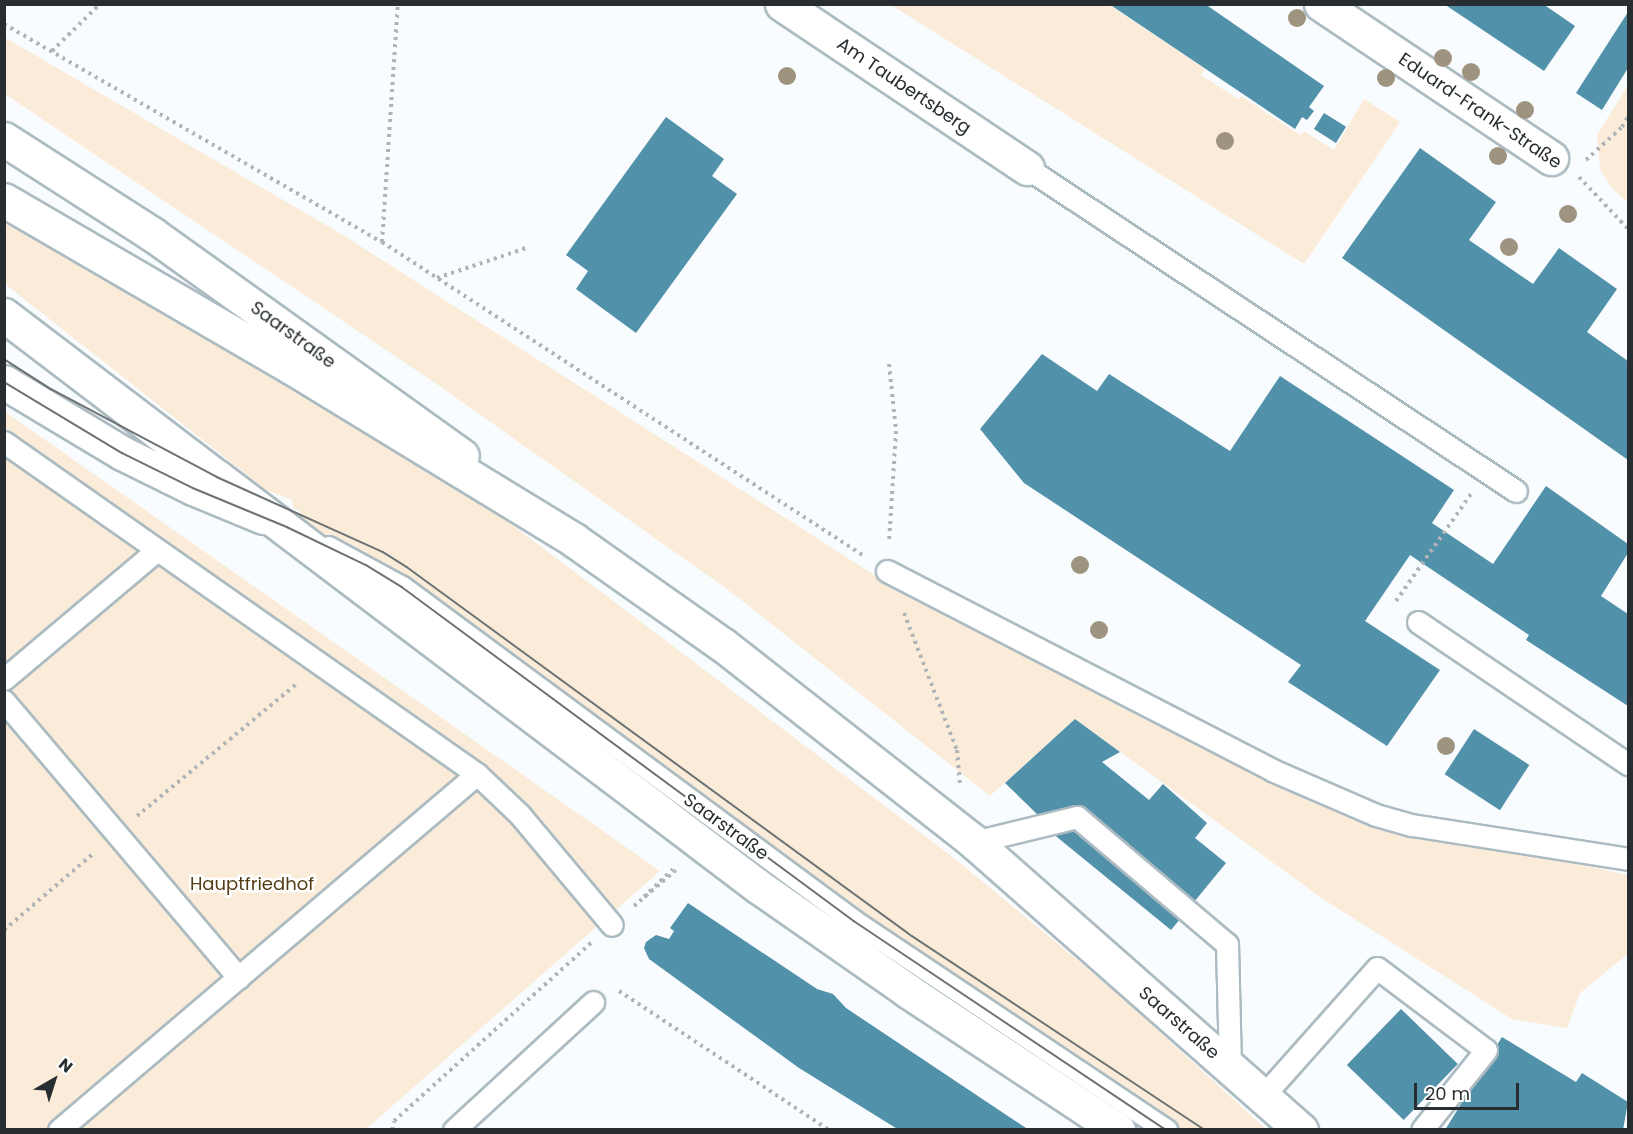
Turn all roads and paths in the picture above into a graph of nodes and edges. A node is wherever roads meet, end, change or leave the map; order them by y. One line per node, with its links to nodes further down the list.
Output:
1 (100, 4): 6 (path)
2 (398, 4): 13 (path)
3 (782, 4): 10 (main road, Am Taubertsberg)
4 (1321, 4): 9 (main road, Eduard-Frank-Straße)
5 (4, 24): 6 (path)
6 (52, 51): 13 (path)
7 (1629, 117): 9 (path)
8 (4, 139): 23 (main road, Saarstraße)
9 (1561, 165): 12 (path, Eduard-Frank-Straße)
10 (1027, 168): 21 (lane)
11 (4, 200): 23 (main road, Saarstraße)
12 (1629, 229)
13 (382, 242): 15 (path)
14 (526, 248): 15 (path)
15 (436, 278): 25 (path)
16 (4, 315): 22 (main road, Saarstraße)
17 (889, 364): 25 (path)
18 (4, 382): 22 (main road, Saarstraße)
19 (4, 442): 24 (lane)
20 (1478, 484): 26 (path)
21 (1516, 491)
22 (286, 527): 48 (main road, Saarstraße); 49 (lane, Saarstraße)
23 (574, 540): 35 (main road, Saarstraße)
24 (156, 551): 28 (lane); 29 (lane)
25 (887, 571): 33 (path); 36 (lane)
26 (1411, 579)
27 (1418, 622): 31 (lane)
28 (321, 664): 32 (lane); 34 (path)
29 (4, 679)
30 (4, 701): 34 (lane)
31 (1629, 764)
32 (477, 774): 38 (lane); 40 (lane)
33 (960, 783)
34 (117, 833): 39 (path); 40 (lane)
35 (974, 842): 42 (main road, Saarstraße); 42 (lane)
36 (1629, 859)
37 (675, 869): 38 (path)
38 (612, 925): 45 (path)
39 (4, 930)
40 (240, 978): 44 (lane)
41 (593, 1002): 46 (lane); 47 (path)
42 (1230, 1068): 43 (main road, Saarstraße)
43 (1263, 1096): 50 (main road, Saarstraße); 51 (lane)
44 (59, 1130)
45 (392, 1130)
46 (454, 1130)
47 (829, 1130)
48 (1118, 1130)
49 (1166, 1130)
50 (1301, 1130)
51 (1422, 1130)

